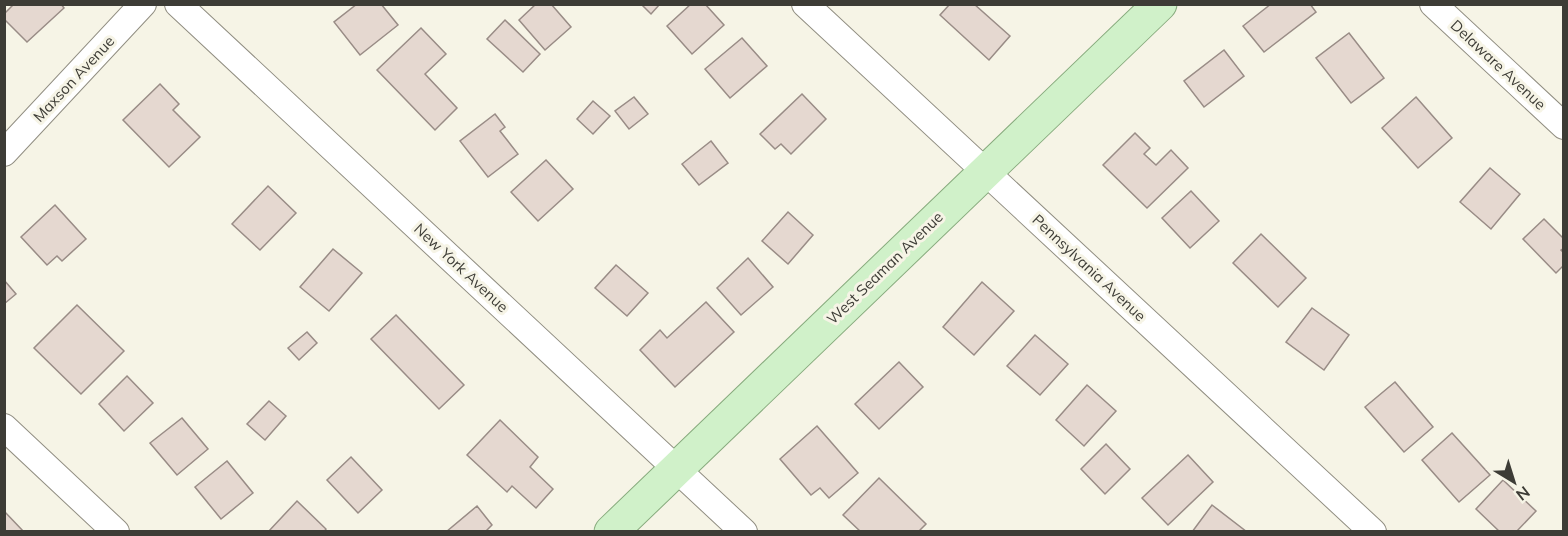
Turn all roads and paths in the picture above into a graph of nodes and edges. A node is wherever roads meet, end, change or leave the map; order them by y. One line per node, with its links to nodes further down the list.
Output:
1 (143, 4): 7 (street, Maxson Avenue)
2 (178, 4): 10 (street, New York Avenue)
3 (805, 4): 8 (street, Pennsylvania Avenue)
4 (1160, 4): 8 (main road, West Seaman Avenue)
5 (1433, 4): 6 (street, Delaware Avenue)
6 (1563, 126)
7 (4, 153)
8 (985, 172): 10 (main road, West Seaman Avenue); 14 (street, Pennsylvania Avenue)
9 (4, 427): 11 (street)
10 (677, 469): 12 (main road, West Seaman Avenue); 13 (street, New York Avenue)
11 (116, 531)
12 (611, 531)
13 (744, 531)
14 (1373, 531)

